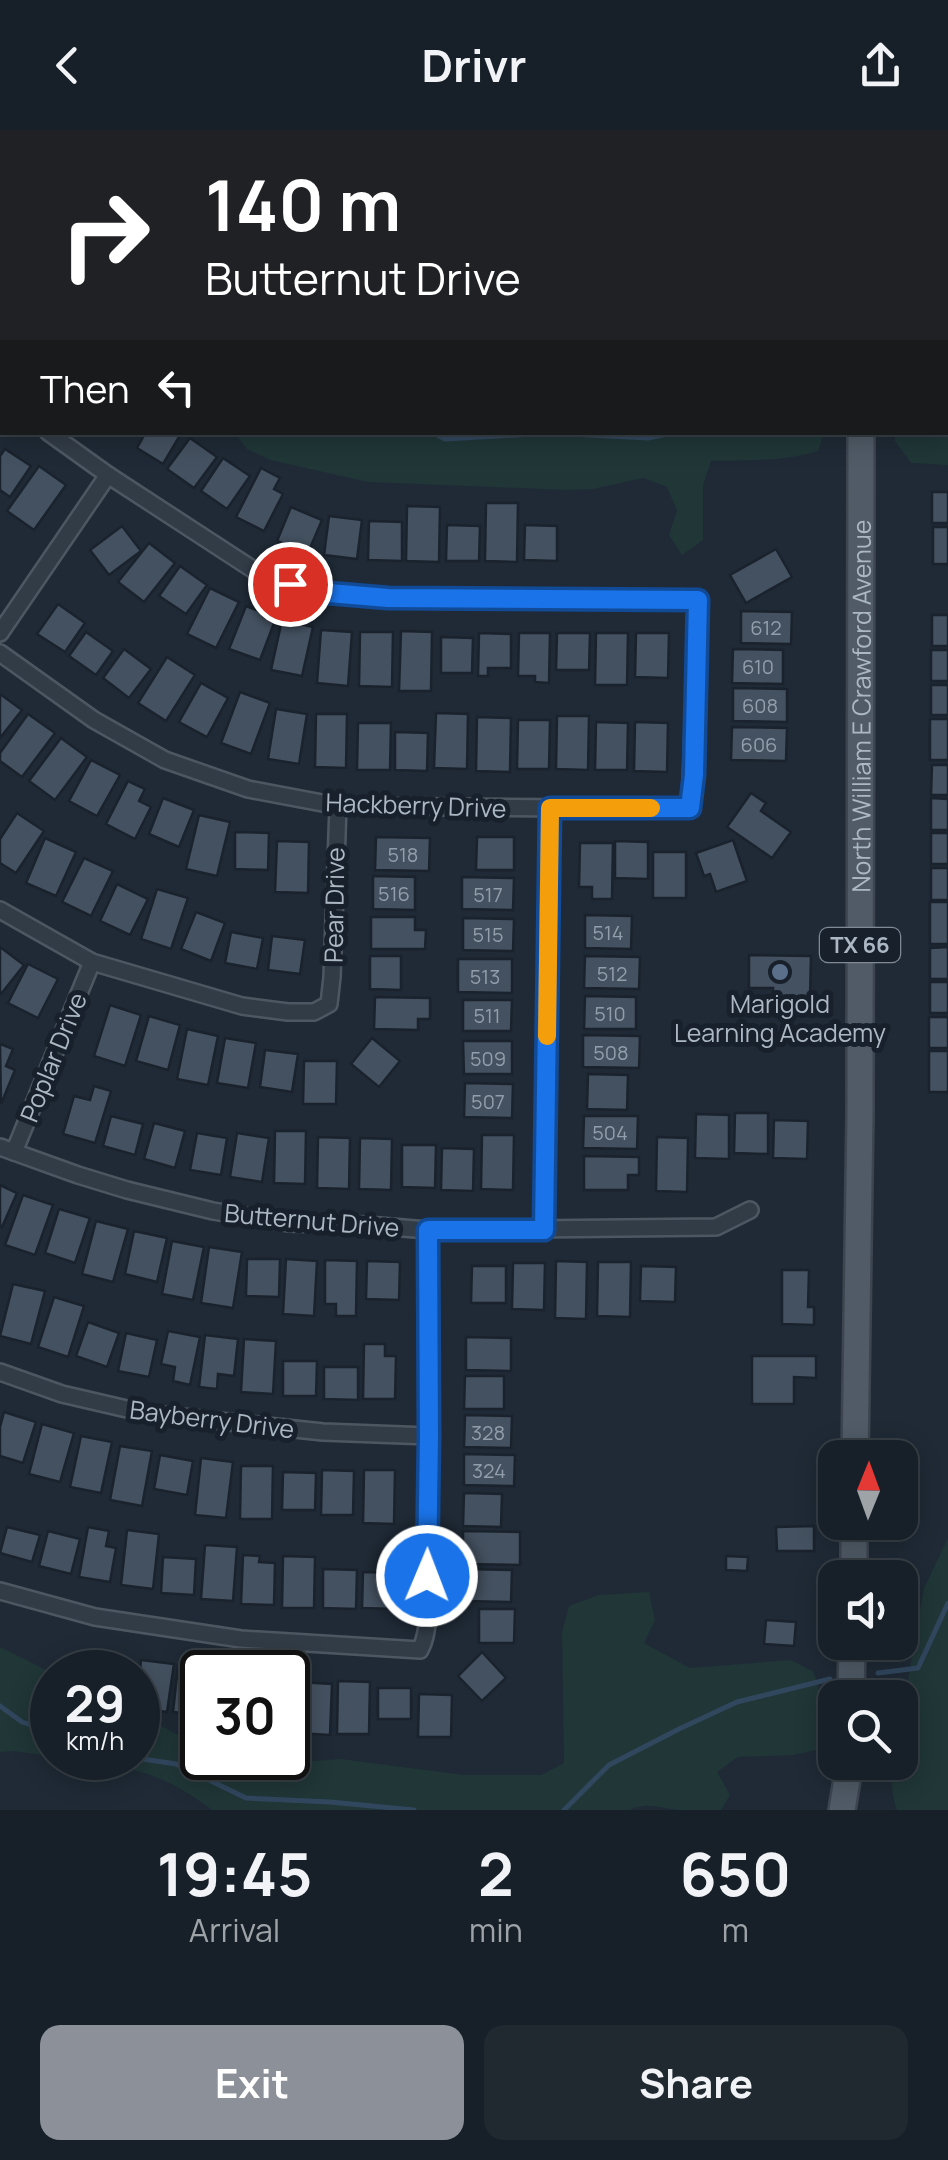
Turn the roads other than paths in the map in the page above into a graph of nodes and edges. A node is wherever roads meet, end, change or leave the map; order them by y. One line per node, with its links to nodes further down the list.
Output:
1 (52, 435): 3 (street)
2 (861, 435): 16 (main road, North William E Crawford Avenue / TX 66)
3 (108, 475): 4 (street); 7 (street, Hackberry Drive)
4 (0, 632)
5 (0, 654): 6 (street, Hackberry Drive)
6 (338, 806): 7 (street, Hackberry Drive); 9 (street, Pear Drive)
7 (550, 808): 13 (street)
8 (0, 910): 9 (street)
9 (92, 962): 10 (street, Poplar Drive)
10 (7, 1150): 12 (street, Butternut Drive)
11 (750, 1210): 13 (street, Butternut Drive)
12 (428, 1230): 13 (street, Butternut Drive); 15 (street)
13 (544, 1230)
14 (0, 1372): 15 (street, Bayberry Drive)
15 (429, 1436): 17 (street)
16 (855, 1440)
17 (0, 1591)
18 (847, 1780): 19 (main road)
19 (842, 1810)

